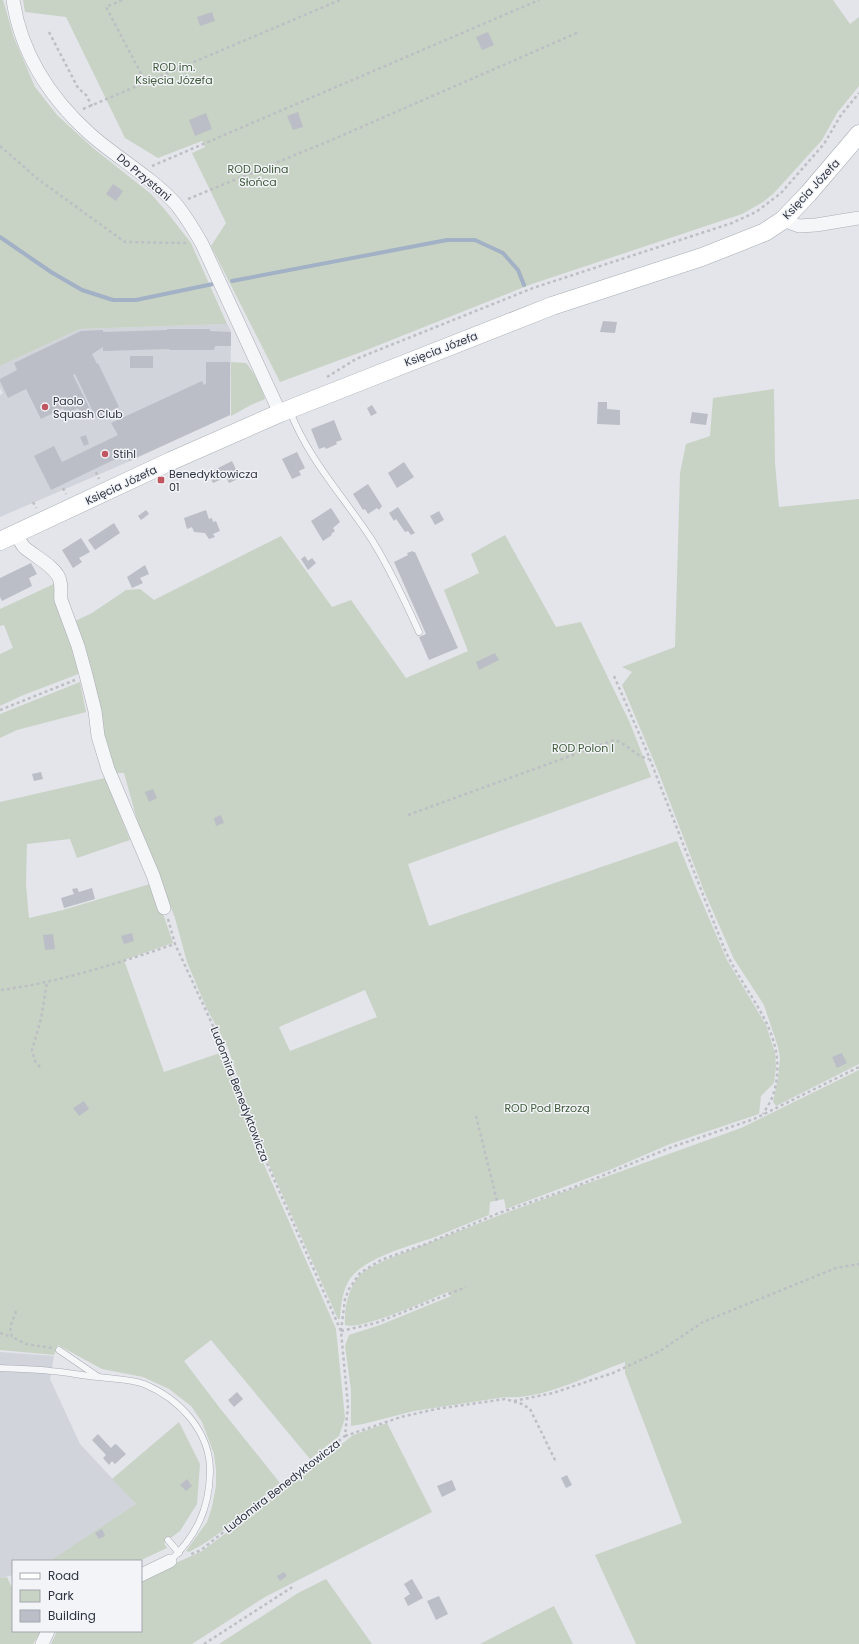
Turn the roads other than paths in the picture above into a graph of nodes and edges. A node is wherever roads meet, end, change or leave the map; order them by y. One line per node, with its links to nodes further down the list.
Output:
1 (13, 0): 5 (street, Do Przystani)
2 (859, 134): 4 (main road, Księcia Józefa)
3 (859, 218): 4 (street)
4 (783, 220): 5 (main road, Księcia Józefa)
5 (285, 411): 6 (main road, Księcia Józefa); 7 (lane)
6 (8, 538): 8 (street)
7 (419, 632)
8 (164, 908)
9 (58, 1350): 11 (lane)
10 (0, 1368): 11 (lane)
11 (99, 1377): 13 (lane)
12 (168, 1540): 13 (lane)
13 (174, 1557): 14 (street)
14 (142, 1575)
15 (48, 1632): 16 (street)
16 (42, 1644)

